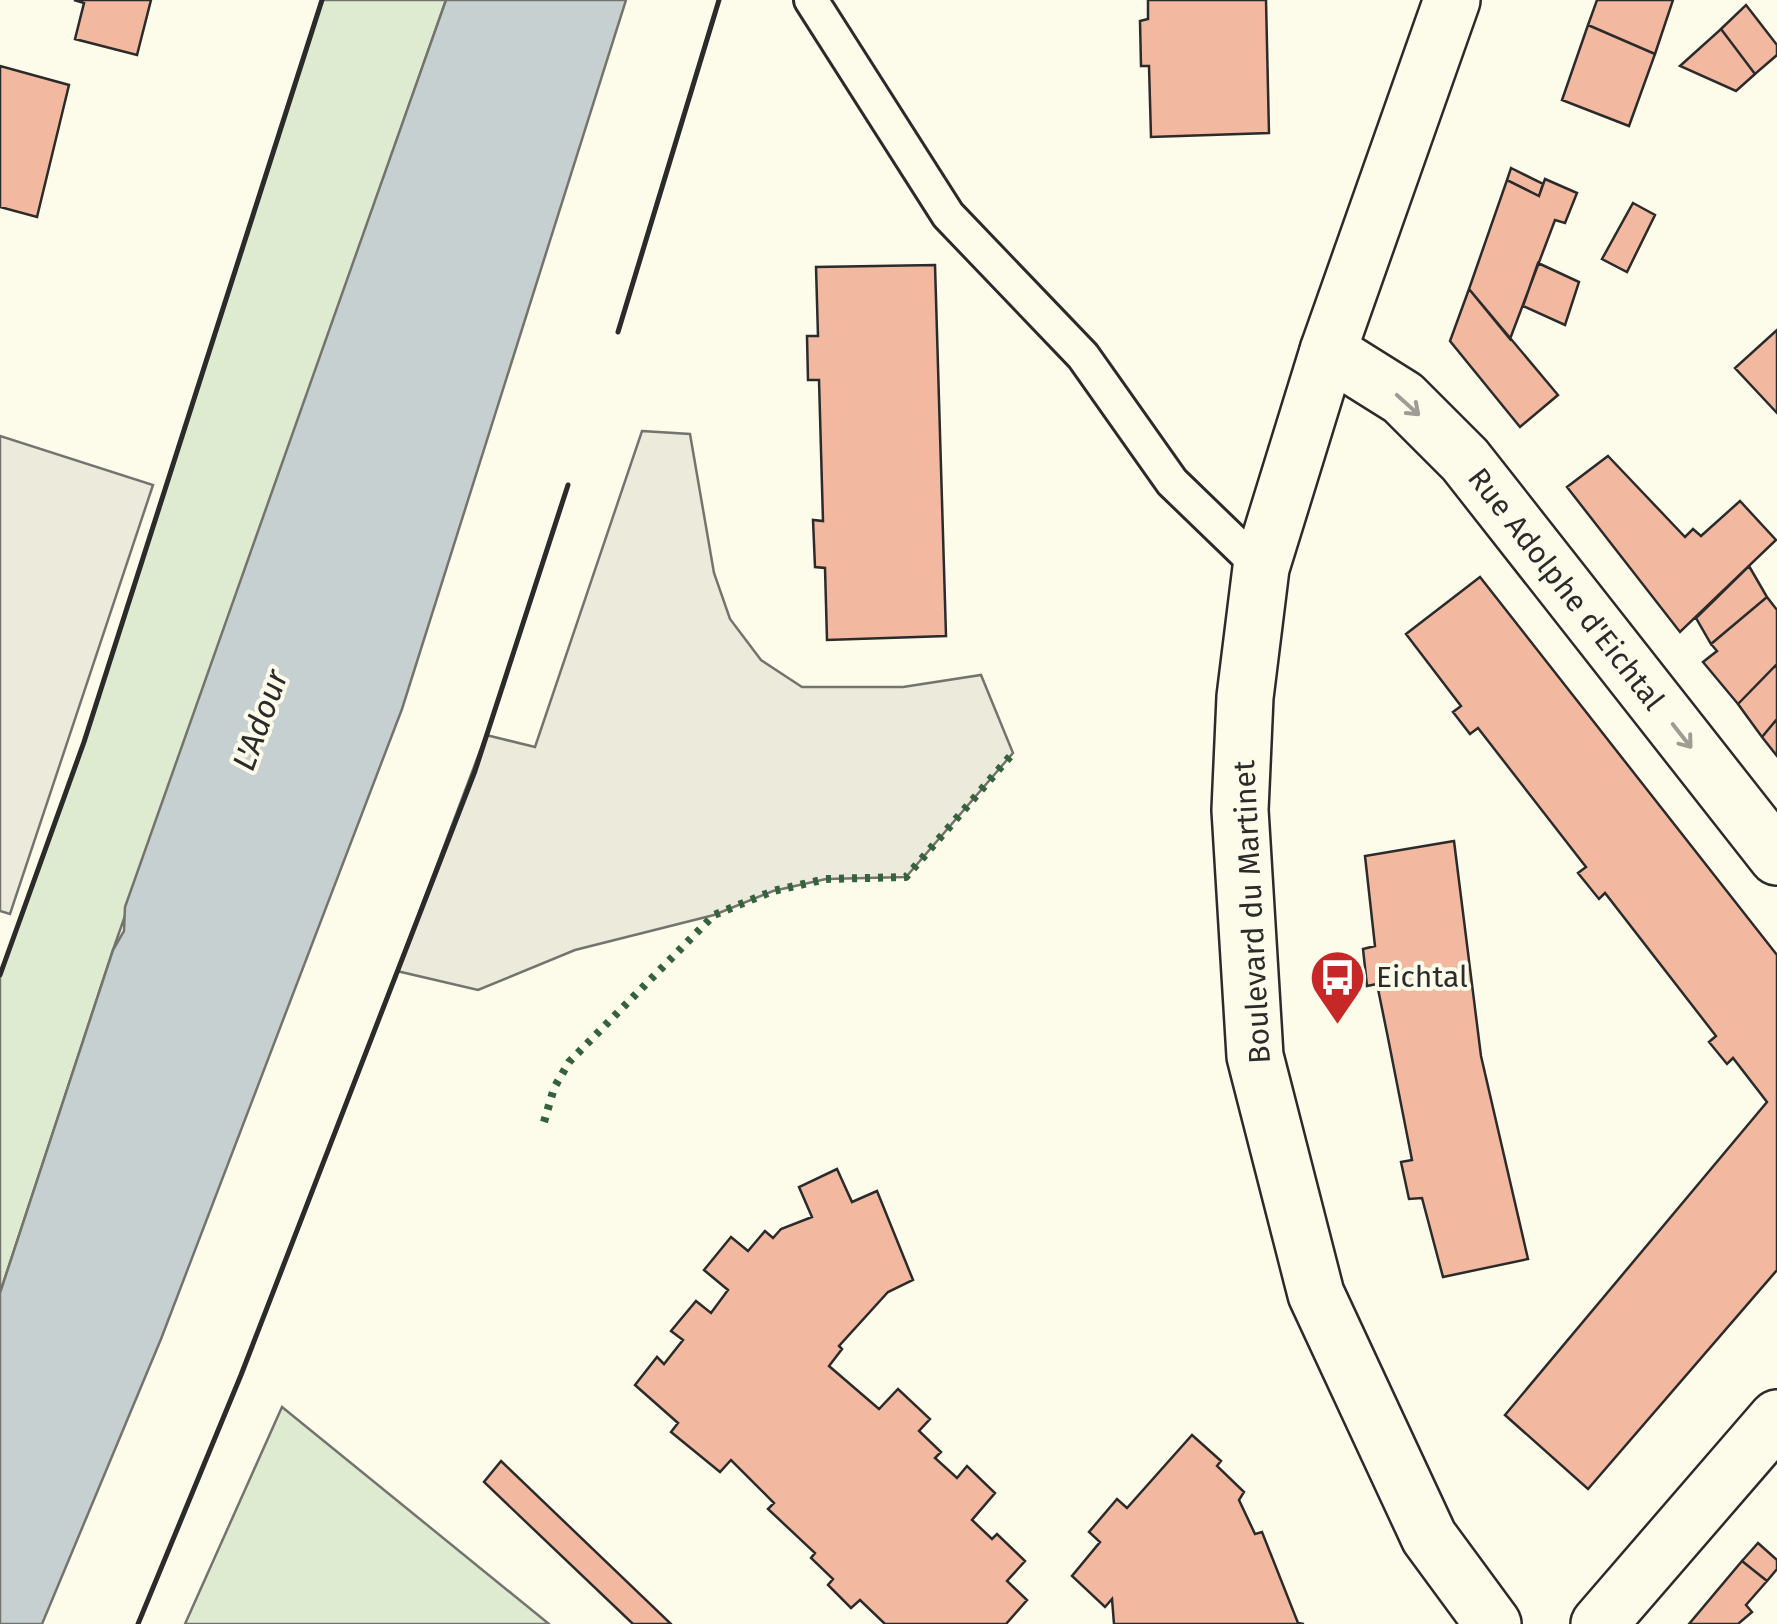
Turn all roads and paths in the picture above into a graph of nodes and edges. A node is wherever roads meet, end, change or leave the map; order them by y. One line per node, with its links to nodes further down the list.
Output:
1 (811, 0): 4 (lane)
2 (1452, 0): 3 (main road, Boulevard du Martinet)
3 (1328, 351): 4 (main road, Boulevard du Martinet); 5 (main road, Rue Adolphe d'Eichtal, one-way to 5)
4 (1261, 568): 7 (main road, Boulevard du Martinet)
5 (1777, 856)
6 (1777, 1418): 8 (main road)
7 (1493, 1624)
8 (1599, 1624)

